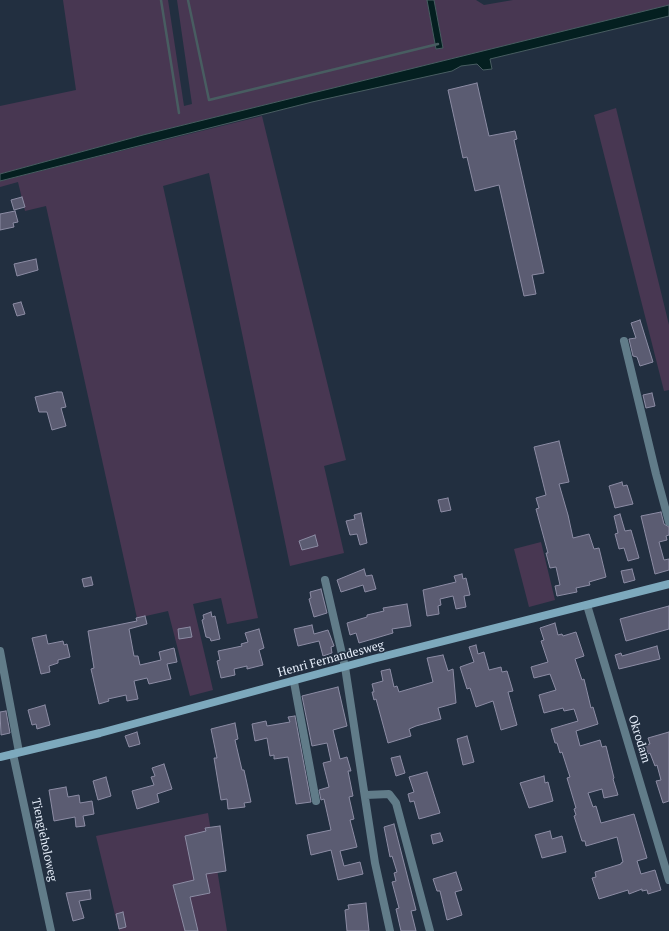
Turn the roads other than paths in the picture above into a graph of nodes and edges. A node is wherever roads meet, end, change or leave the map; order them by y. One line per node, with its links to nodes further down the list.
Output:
1 (624, 341): 2 (street)
2 (669, 522)
3 (325, 580): 7 (street)
4 (669, 584): 5 (street, Henri Fernandesweg)
5 (586, 605): 7 (street, Henri Fernandesweg); 13 (street, Okrodam)
6 (0, 651): 9 (street, Tiengieholoweg)
7 (345, 667): 8 (street, Henri Fernandesweg); 11 (street)
8 (294, 682): 9 (street, Henri Fernandesweg); 12 (street)
9 (16, 753): 10 (street, Henri Fernandesweg); 14 (street, Tiengieholoweg)
10 (0, 757)
11 (366, 795): 15 (street); 16 (street)
12 (316, 801)
13 (669, 879)
14 (51, 931)
15 (390, 931)
16 (430, 931)

